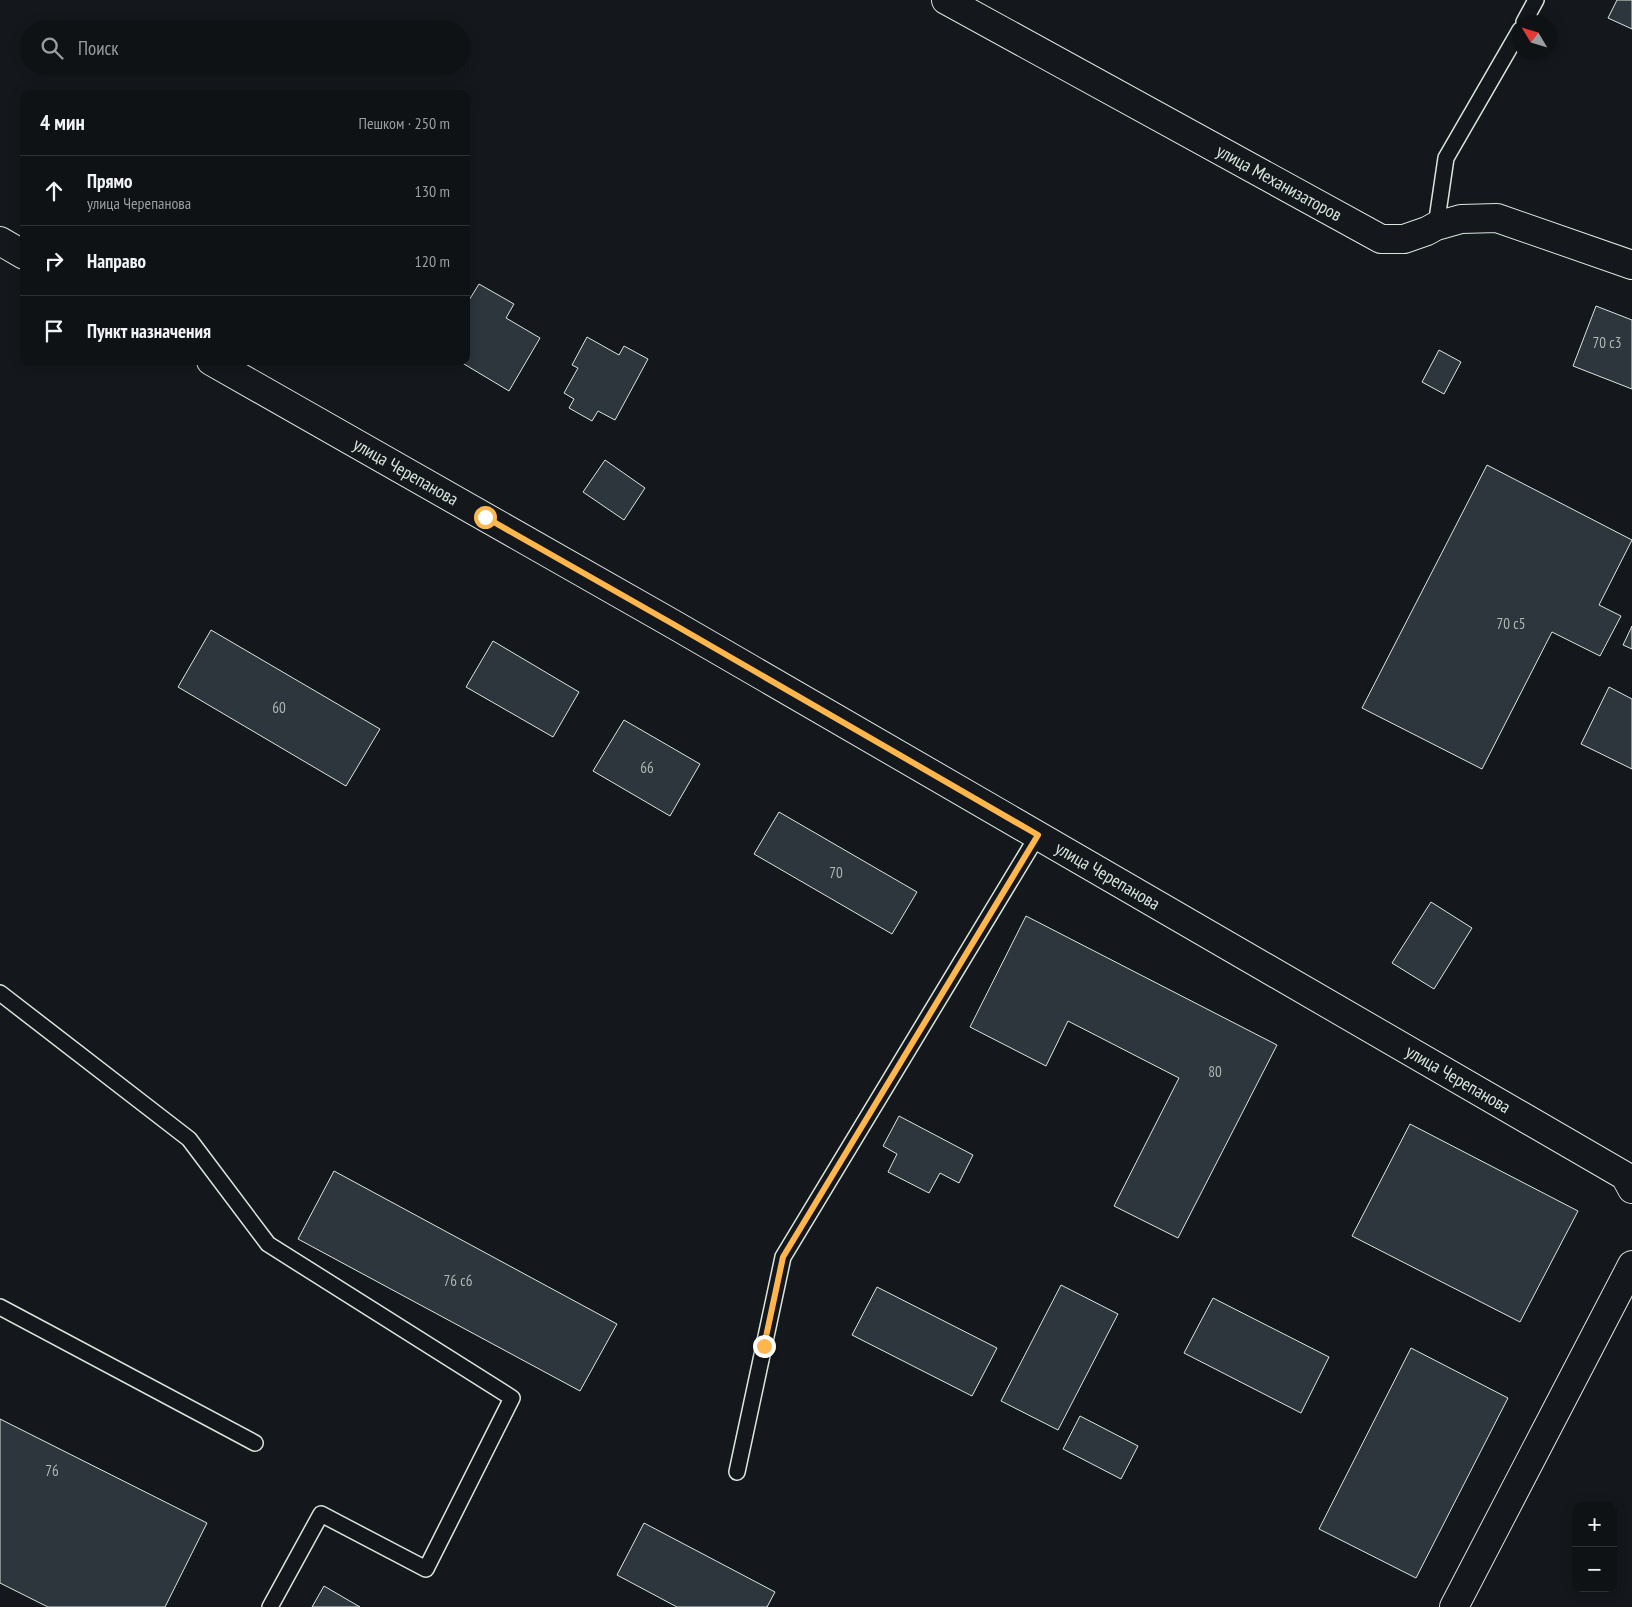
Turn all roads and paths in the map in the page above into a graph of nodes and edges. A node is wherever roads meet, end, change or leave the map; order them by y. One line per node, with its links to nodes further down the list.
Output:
1 (946, 0): 5 (street, улица Механизаторов)
2 (1536, 0): 3 (lane)
3 (1528, 15)
4 (1512, 44): 5 (lane)
5 (1436, 226): 8 (street, улица Механизаторов)
6 (0, 241): 7 (street)
7 (20, 253)
8 (1632, 265)
9 (218, 365): 10 (street, улица Черепанова)
10 (1038, 835): 12 (street, улица Черепанова); 16 (lane)
11 (0, 993): 17 (lane)
12 (1632, 1188)
13 (1632, 1265): 18 (street)
14 (0, 1308): 15 (lane)
15 (255, 1443)
16 (737, 1472)
17 (270, 1607)
18 (1454, 1607)

